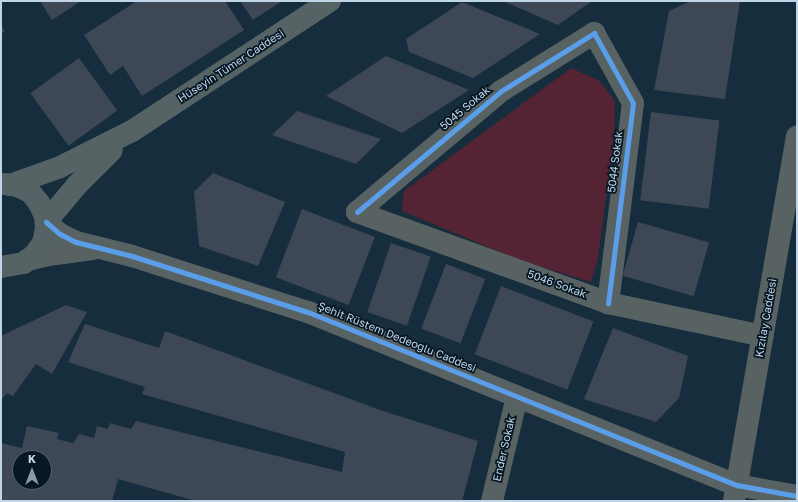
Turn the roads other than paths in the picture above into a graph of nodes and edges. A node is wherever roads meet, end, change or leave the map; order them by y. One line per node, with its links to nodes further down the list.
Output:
1 (330, 1): 3 (main road, Hüseyin Tümer Caddesi)
2 (594, 33): 6 (street, 5045 Sokak); 11 (street, 5044 Sokak)
3 (132, 131): 5 (main road, Hüseyin Tümer Caddesi); 7 (main road, Hüseyin Tümer Caddesi)
4 (797, 136): 12 (street, Kızılay Caddesi)
5 (6, 184): 7 (main road, Hüseyin Tümer Caddesi)
6 (357, 212): 11 (street, 5046 Sokak)
7 (46, 222): 8 (street, Şehit Rüstem Dedeoğlu Caddesi); 9 (main road, Hüseyin Tümer Caddesi)
8 (102, 248): 9 (street, Şehit Rüstem Dedeoğlu Caddesi); 13 (street, Şehit Rüstem Dedeoğlu Caddesi)
9 (27, 260): 10 (main road, Hüseyin Tümer Caddesi)
10 (1, 267)
11 (608, 303): 12 (street, 5046 Sokak)
12 (763, 336): 14 (street, Kızılay Caddesi)
13 (517, 397): 14 (street, Şehit Rüstem Dedeoğlu Caddesi); 16 (street, Ender Sokak)
14 (736, 493): 15 (street, Şehit Rüstem Dedeoğlu Caddesi)
15 (797, 496)
16 (492, 501)

